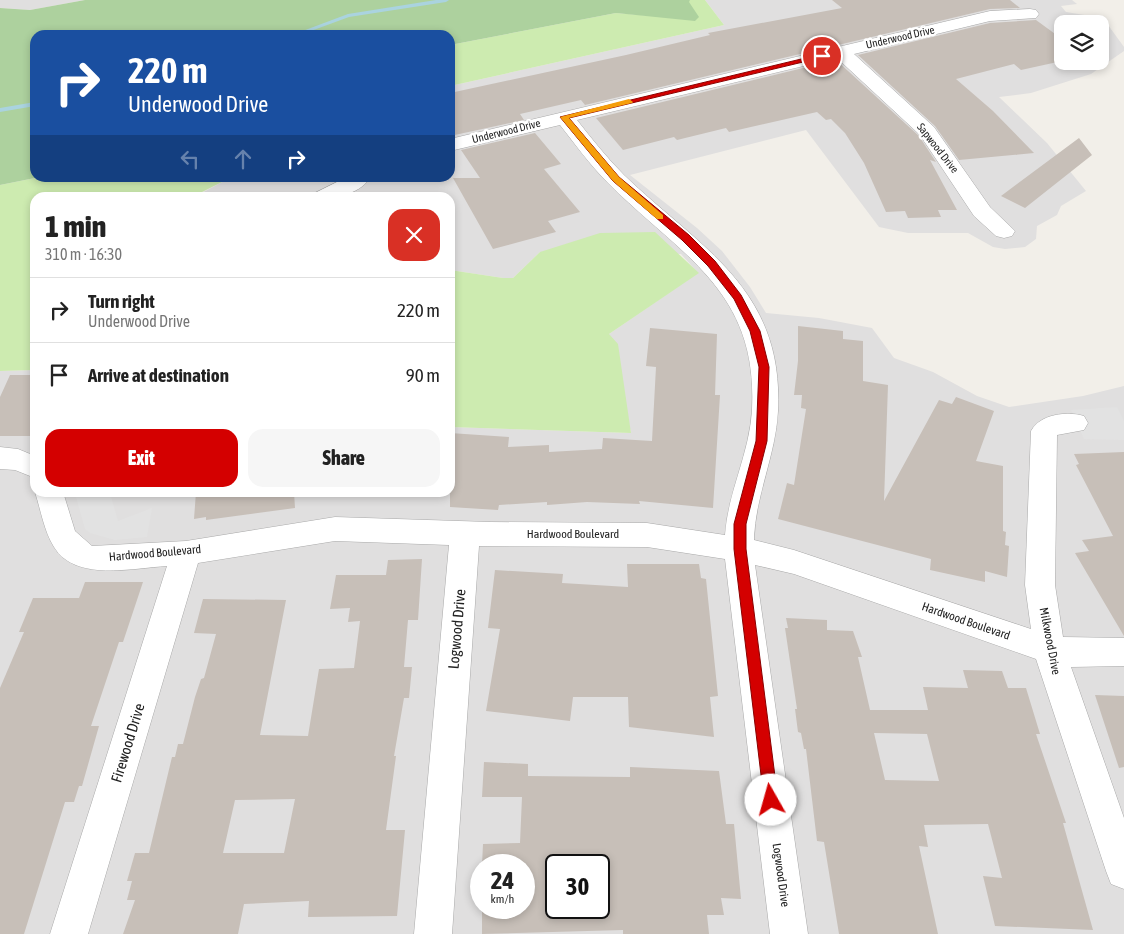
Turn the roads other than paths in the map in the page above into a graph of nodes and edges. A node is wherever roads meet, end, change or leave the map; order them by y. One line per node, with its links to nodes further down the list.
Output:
1 (1030, 14): 2 (street, Underwood Drive)
2 (840, 52): 3 (street, Underwood Drive); 7 (street, Sapwood Drive)
3 (564, 117): 4 (street, Underwood Drive); 13 (street, Logwood Drive)
4 (455, 144)
5 (353, 182): 6 (street)
6 (334, 192)
7 (1004, 231)
8 (1075, 423): 15 (street, Milkwood Drive)
9 (0, 458): 10 (street)
10 (30, 465)
11 (51, 497): 14 (street, Hardwood Boulevard)
12 (465, 533): 13 (street, Hardwood Boulevard); 14 (street, Hardwood Boulevard); 19 (street, Logwood Drive)
13 (740, 549): 15 (street, Hardwood Boulevard); 20 (street, Logwood Drive)
14 (186, 553): 18 (street, Firewood Drive)
15 (1049, 649): 16 (street, Hardwood Boulevard); 17 (street, Milkwood Drive)
16 (1124, 652)
17 (1124, 872)
18 (69, 934)
19 (433, 934)
20 (789, 934)

